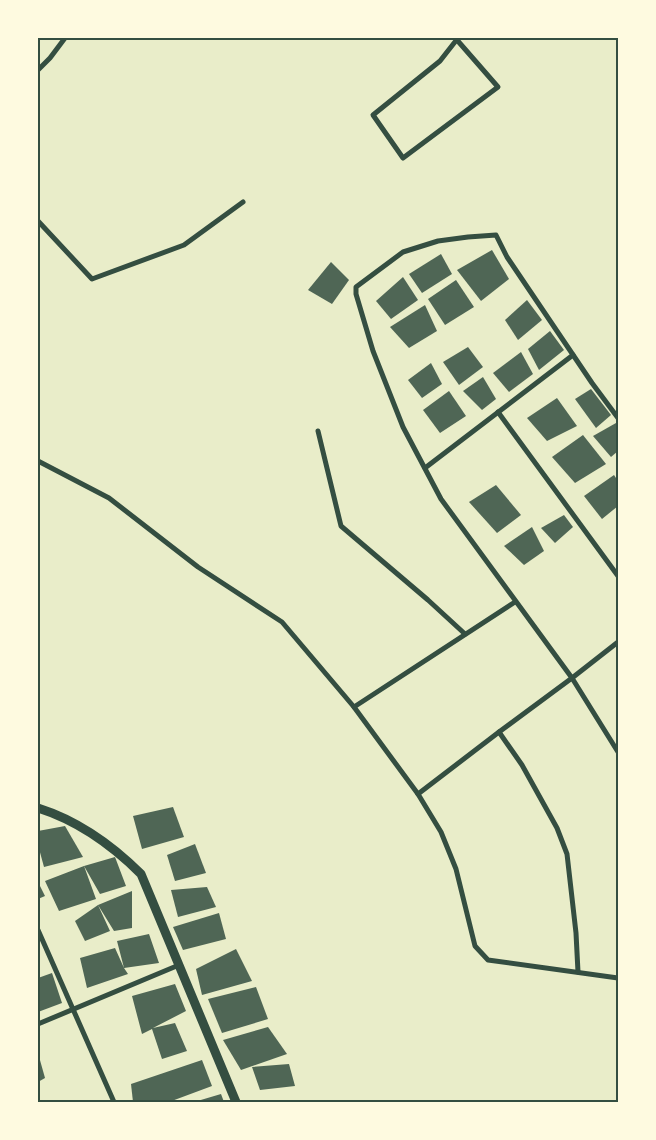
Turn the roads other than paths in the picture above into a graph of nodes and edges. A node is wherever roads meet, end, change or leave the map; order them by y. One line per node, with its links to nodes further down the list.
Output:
1 (65, 38): 3 (street)
2 (457, 39): 2 (street)
3 (38, 70)
4 (243, 202): 5 (street)
5 (38, 222)
6 (573, 354): 7 (street); 8 (street); 11 (street)
7 (498, 412): 11 (street); 12 (street)
8 (618, 418)
9 (318, 431): 14 (street)
10 (38, 461): 17 (street)
11 (425, 468): 13 (street)
12 (618, 576)
13 (515, 602): 14 (street); 16 (street)
14 (465, 634): 17 (street)
15 (618, 642): 16 (street)
16 (572, 678): 18 (street); 19 (street)
17 (354, 707): 20 (street)
18 (498, 732): 20 (street); 24 (street)
19 (618, 752)
20 (418, 794): 24 (street)
21 (38, 808): 23 (street)
22 (38, 930): 26 (street)
23 (179, 965): 26 (street); 29 (street)
24 (578, 972): 25 (street)
25 (618, 978)
26 (73, 1010): 27 (street); 28 (street)
27 (38, 1024)
28 (114, 1102)
29 (236, 1102)

